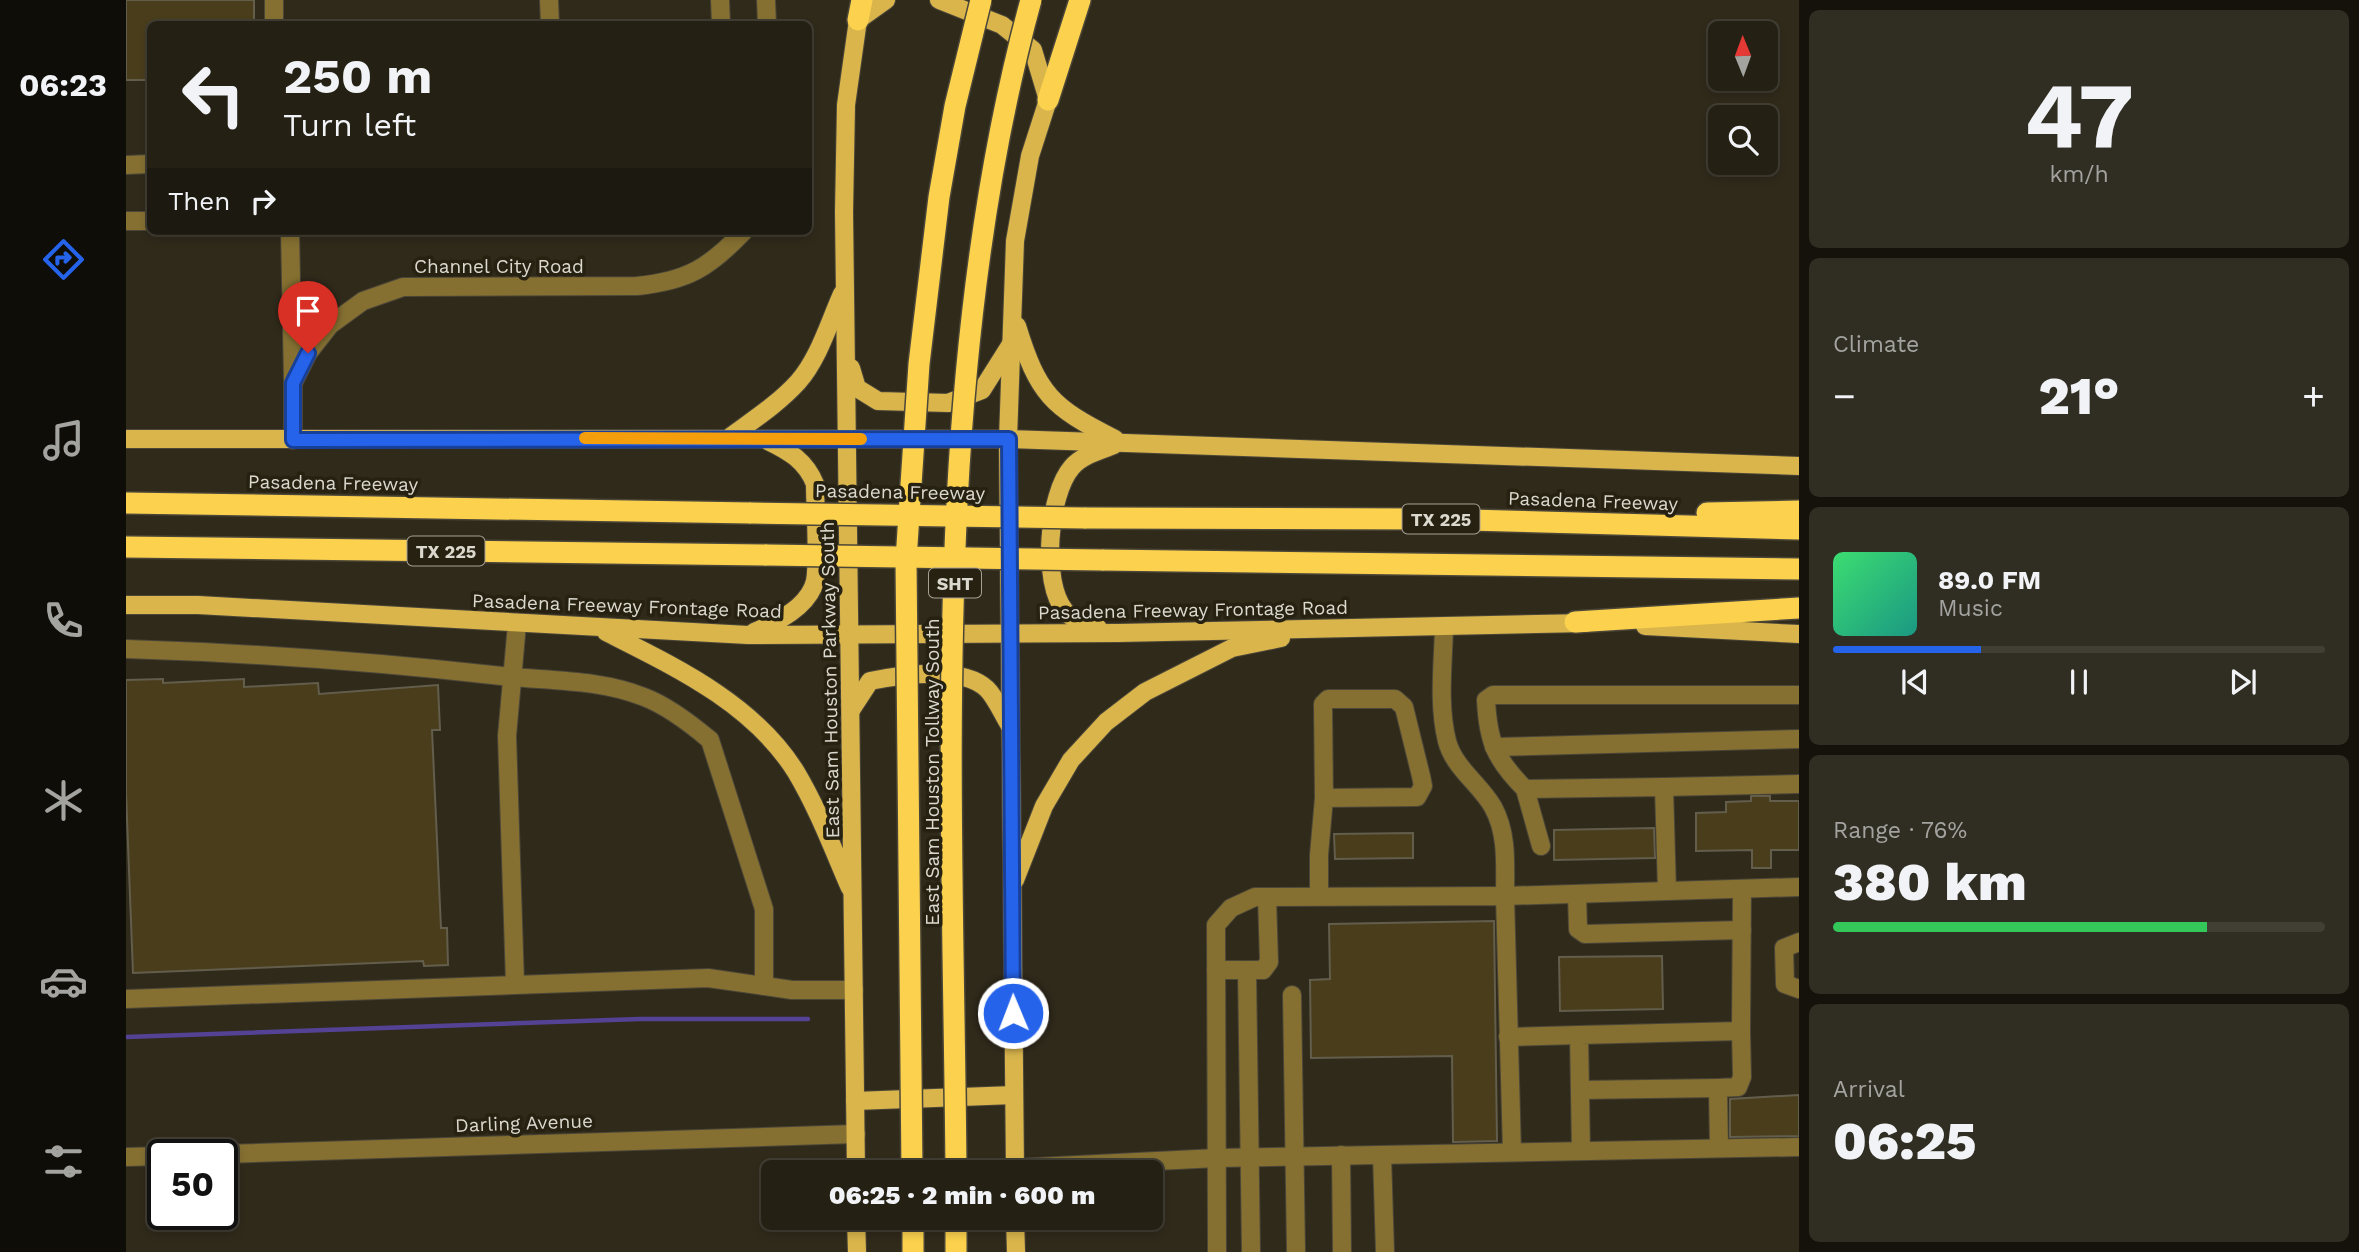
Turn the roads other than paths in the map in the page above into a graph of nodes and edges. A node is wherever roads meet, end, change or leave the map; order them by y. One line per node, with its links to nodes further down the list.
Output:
1 (274, 0): 11 (street)
2 (550, 0): 12 (street)
3 (720, 0): 13 (street)
4 (766, 0): 14 (street)
5 (886, 0): 10 (main road)
6 (939, 0): 15 (main road)
7 (981, 0): 105 (highway, East Sam Houston Tollway South / SHT, bridge)
8 (1031, 0): 106 (highway, East Sam Houston Tollway South / SHT, bridge)
9 (1080, 0): 15 (highway)
10 (860, 10): 22 (main road, East Sam Houston Parkway South)
11 (274, 21)
12 (550, 21)
13 (720, 21)
14 (767, 21)
15 (1048, 100): 23 (main road)
16 (147, 164): 17 (street)
17 (126, 165)
18 (126, 221): 19 (street)
19 (147, 221)
20 (290, 235): 26 (street)
21 (740, 235): 26 (street, Channel City Road)
22 (844, 287): 25 (main road, East Sam Houston Parkway South); 27 (main road)
23 (1013, 311): 24 (main road); 33 (main road)
24 (1012, 342): 25 (main road); 31 (main road)
25 (846, 351): 30 (main road, East Sam Houston Parkway South)
26 (293, 383): 32 (street, Channel City Road)
27 (730, 437): 29 (main road); 32 (main road)
28 (126, 439): 32 (main road)
29 (761, 439): 30 (main road); 52 (main road)
30 (849, 439): 31 (main road); 49 (main road, East Sam Houston Parkway South)
31 (1009, 439): 33 (main road); 48 (main road)
32 (293, 440)
33 (1121, 443): 34 (main road); 50 (main road)
34 (1799, 466)
35 (126, 503): 37 (highway, Pasadena Freeway / TX 225, bridge)
36 (1799, 511): 37 (highway)
37 (1431, 519): 38 (highway, Pasadena Freeway / TX 225)
38 (1799, 529)
39 (126, 547): 40 (highway, TX 225, bridge)
40 (1799, 569)
41 (126, 605): 44 (main road, Pasadena Freeway Frontage Road)
42 (1799, 608): 43 (highway)
43 (1575, 622): 46 (main road, Pasadena Freeway Frontage Road); 51 (main road, Pasadena Freeway Frontage Road)
44 (517, 624): 45 (main road, Pasadena Freeway Frontage Road); 54 (street)
45 (599, 628): 52 (main road, Pasadena Freeway Frontage Road); 70 (main road)
46 (1444, 628): 47 (main road, Pasadena Freeway Frontage Road); 72 (street)
47 (1328, 629): 50 (main road, Pasadena Freeway Frontage Road); 67 (main road)
48 (1011, 632): 49 (main road, Pasadena Freeway Frontage Road); 50 (main road, Pasadena Freeway Frontage Road); 57 (main road)
49 (850, 633): 52 (main road, Pasadena Freeway Frontage Road); 56 (main road, East Sam Houston Parkway South)
50 (1118, 633)
51 (1799, 634)
52 (747, 635)
53 (126, 649): 54 (street)
54 (512, 677): 78 (street); 79 (street)
55 (1799, 695): 59 (street)
56 (851, 710): 57 (main road); 70 (main road, East Sam Houston Parkway South)
57 (1010, 726): 67 (main road)
58 (1799, 739): 59 (street)
59 (1494, 747): 62 (street)
60 (1799, 784): 61 (street)
61 (1664, 787): 62 (street); 68 (street)
62 (1525, 789): 64 (street)
63 (1324, 798): 63 (street); 71 (street)
64 (1541, 846)
65 (1799, 887): 66 (street)
66 (1742, 889): 68 (street); 74 (street)
67 (1011, 890): 89 (main road)
68 (1667, 891): 69 (street)
69 (1577, 894): 72 (street); 74 (street)
70 (853, 895): 81 (main road, East Sam Houston Parkway South)
71 (1319, 896): 72 (street); 73 (street)
72 (1505, 896): 86 (street)
73 (1267, 897): 76 (street); 77 (street)
74 (1742, 930): 84 (street)
75 (1799, 942): 80 (street)
76 (1216, 970): 77 (street); 103 (street)
77 (1247, 970): 102 (street)
78 (515, 983): 79 (street); 83 (street)
79 (764, 986): 81 (street)
80 (1799, 989)
81 (854, 990): 90 (main road, East Sam Houston Parkway South)
82 (1292, 995): 100 (street)
83 (126, 999)
84 (1741, 1031): 85 (street); 87 (street)
85 (1579, 1035): 86 (street); 88 (street)
86 (1508, 1037): 95 (street)
87 (1718, 1088): 88 (street); 93 (street)
88 (1580, 1090): 94 (street)
89 (1014, 1095): 90 (main road); 107 (main road)
90 (855, 1101): 91 (main road, East Sam Houston Parkway South)
91 (856, 1134): 96 (street, Darling Avenue); 104 (main road, East Sam Houston Parkway South)
92 (1799, 1147): 93 (street)
93 (1719, 1148): 94 (street)
94 (1581, 1150): 95 (street)
95 (1512, 1152): 97 (street)
96 (238, 1154)
97 (1382, 1154): 98 (street); 121 (street)
98 (1341, 1155): 100 (street); 120 (street)
99 (147, 1156): 101 (street)
100 (1296, 1156): 102 (street); 119 (street)
101 (126, 1157)
102 (1250, 1157): 103 (street); 118 (street)
103 (1217, 1158): 108 (street); 117 (street)
104 (856, 1160)
105 (912, 1160)
106 (956, 1160)
107 (1015, 1160)
108 (1163, 1161)
109 (856, 1230): 113 (main road)
110 (913, 1230): 114 (highway)
111 (956, 1230): 115 (highway)
112 (1015, 1230): 116 (main road)
113 (857, 1252)
114 (913, 1252)
115 (956, 1252)
116 (1016, 1252)
117 (1217, 1252)
118 (1251, 1252)
119 (1296, 1252)
120 (1342, 1252)
121 (1385, 1252)

